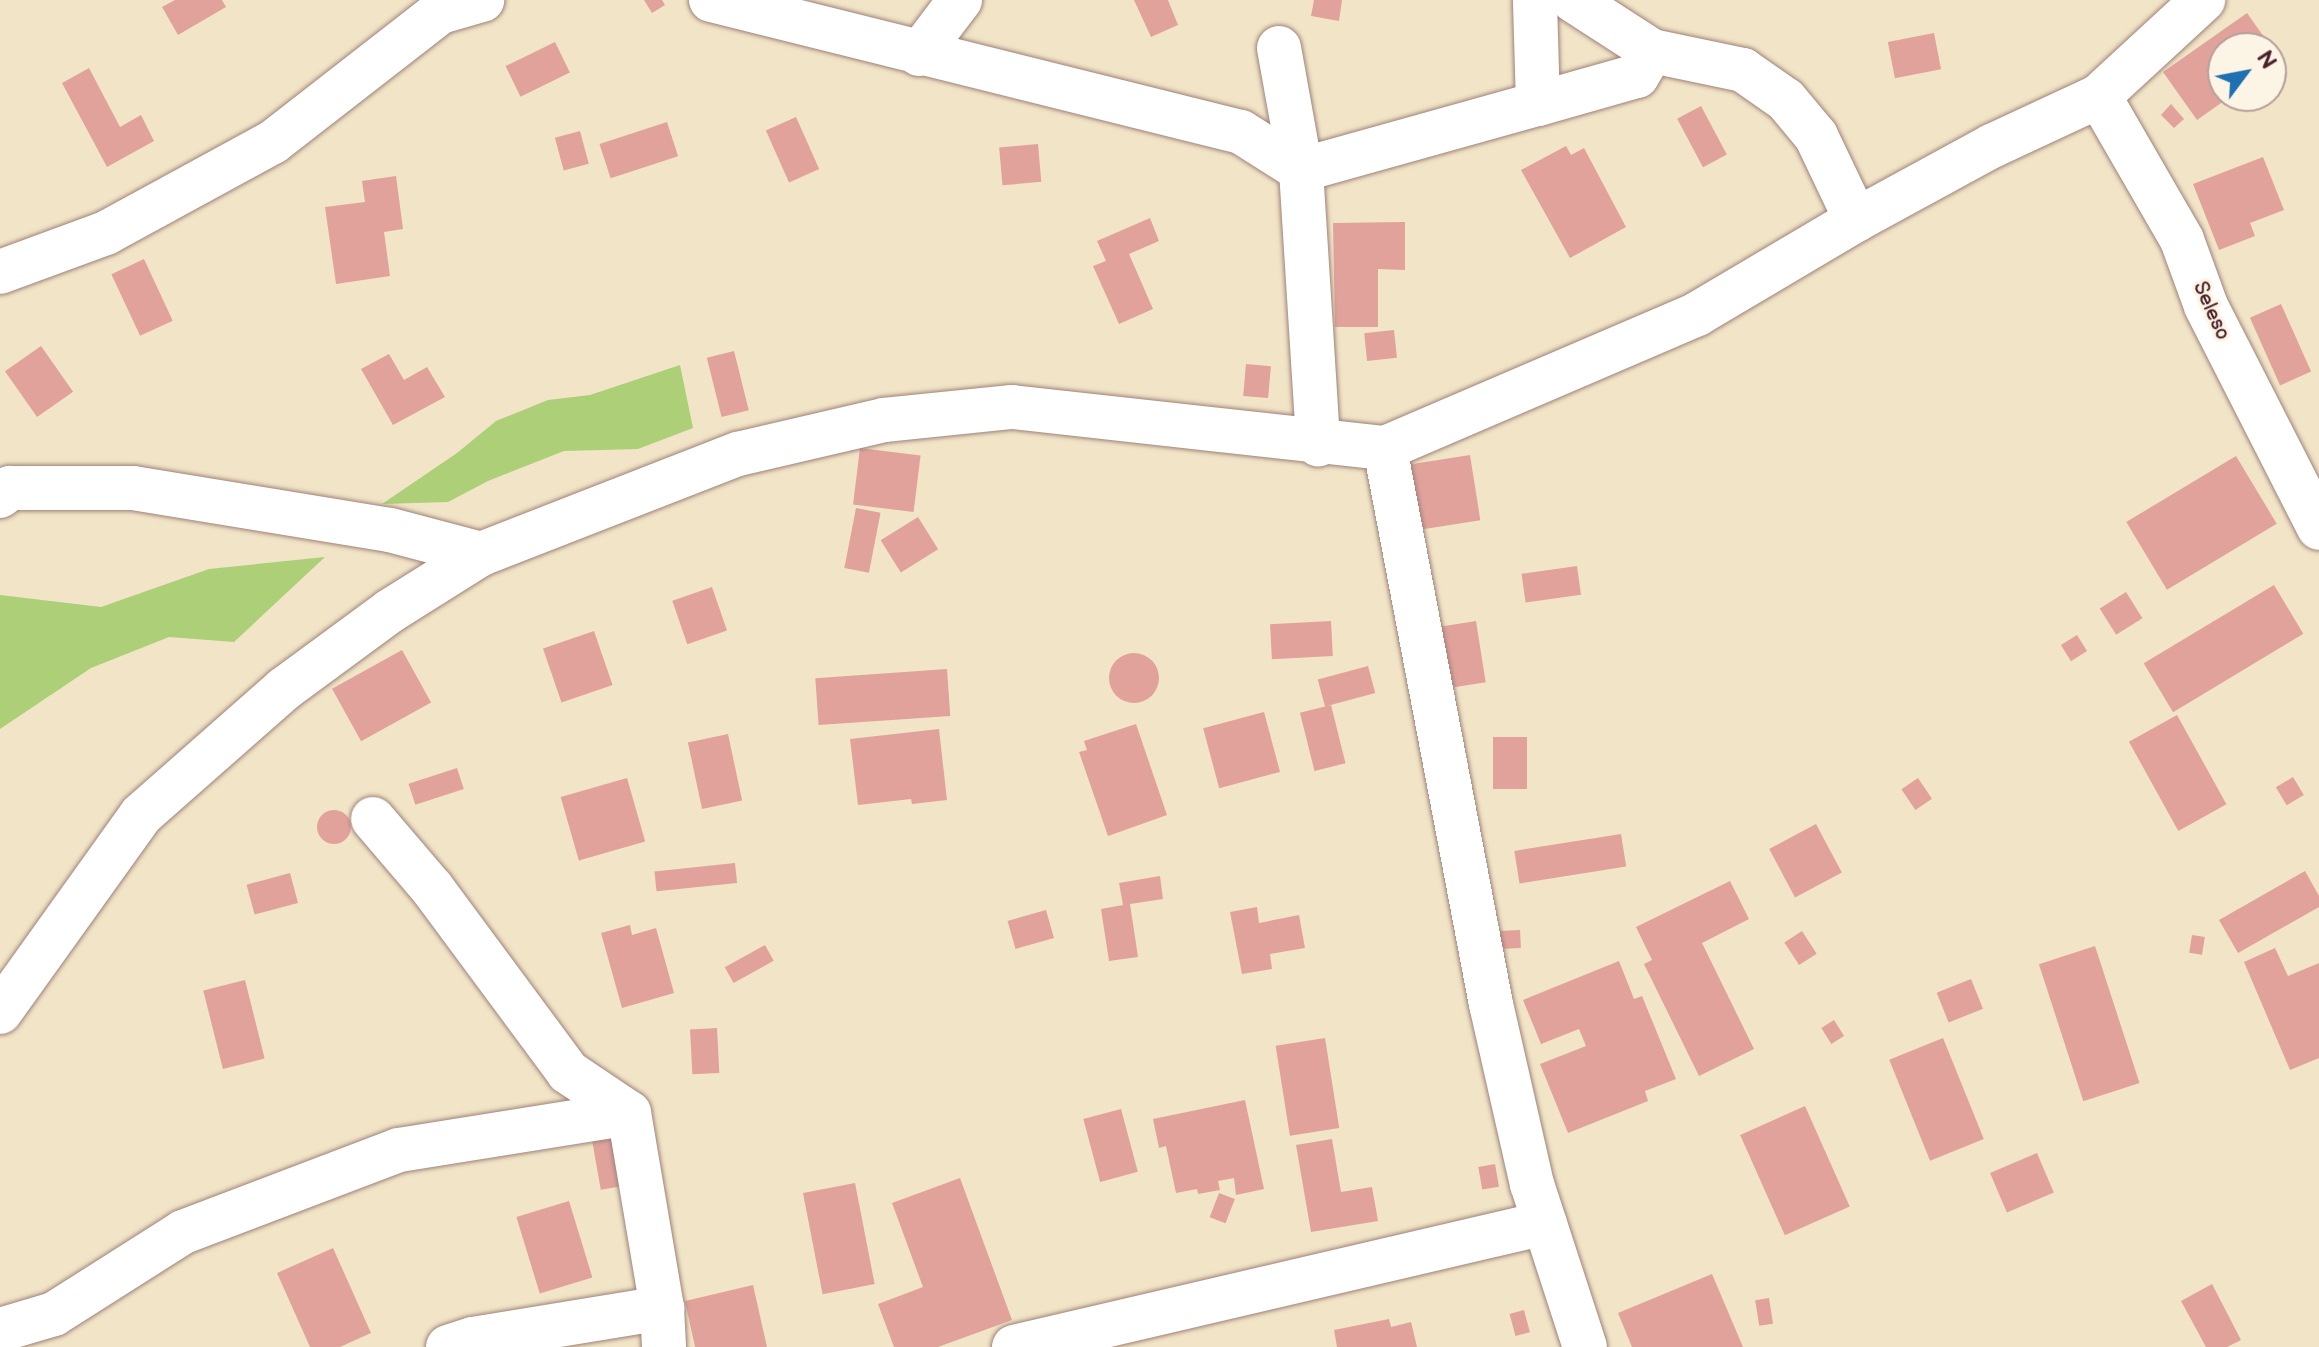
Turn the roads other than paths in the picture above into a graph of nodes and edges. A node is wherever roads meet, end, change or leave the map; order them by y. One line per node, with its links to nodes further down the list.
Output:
1 (482, 0): 14 (street)
2 (711, 0): 9 (street)
3 (960, 0): 9 (street)
4 (1535, 0): 11 (street)
5 (1573, 0): 8 (street)
6 (2203, 0): 10 (street)
7 (1279, 48): 12 (street)
8 (1652, 51): 11 (street); 13 (street)
9 (919, 54): 12 (street)
10 (2099, 96): 13 (street); 18 (street, Seleso)
11 (1538, 104): 12 (street)
12 (1301, 170): 15 (street)
13 (1856, 220): 16 (street)
14 (0, 272)
15 (1318, 444): 16 (street); 19 (street)
16 (1385, 448): 23 (street)
17 (0, 496): 19 (street)
18 (2319, 528)
19 (481, 554): 21 (street)
20 (373, 819): 22 (street)
21 (0, 1012)
22 (629, 1113): 24 (street); 25 (street)
23 (1545, 1223): 27 (street); 28 (street)
24 (663, 1328): 26 (street)
25 (0, 1330)
26 (448, 1347)
27 (1014, 1347)
28 (1585, 1347)

